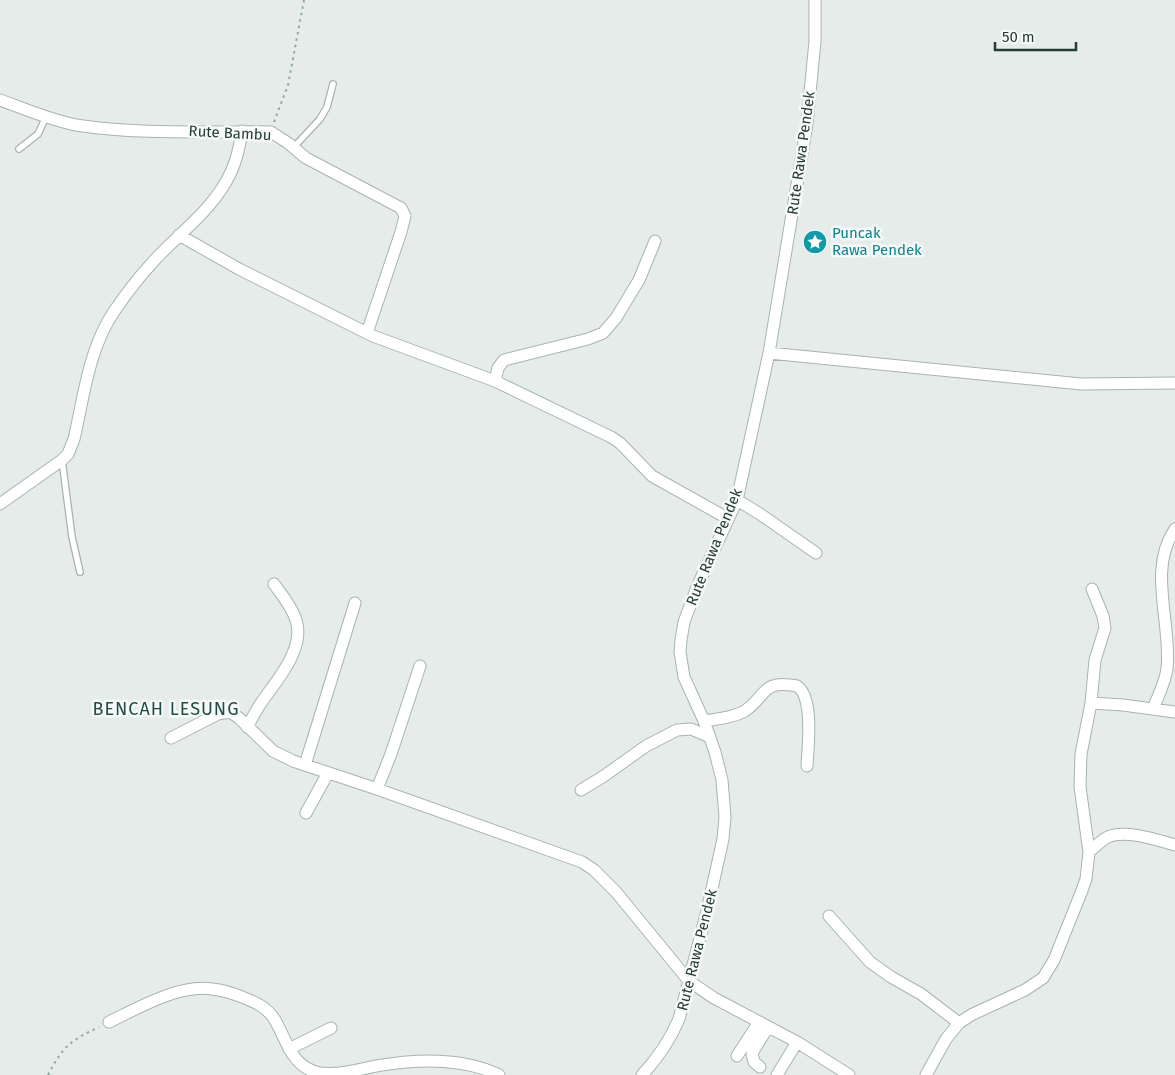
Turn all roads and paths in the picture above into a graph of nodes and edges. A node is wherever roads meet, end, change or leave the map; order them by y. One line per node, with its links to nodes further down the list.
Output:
1 (304, 0): 7 (path)
2 (815, 0): 13 (street, Rute Rawa Pendek)
3 (333, 84): 8 (lane)
4 (0, 100): 5 (street, Rute Bambu)
5 (46, 117): 6 (street, Rute Bambu); 9 (lane)
6 (242, 131): 7 (street, Rute Bambu); 10 (street)
7 (271, 132): 8 (street, Rute Bambu)
8 (293, 148): 12 (street, Rute Bambu)
9 (19, 149)
10 (179, 235): 12 (street); 16 (street)
11 (655, 241): 14 (street)
12 (370, 334): 14 (street)
13 (769, 353): 15 (street); 17 (street, Rute Rawa Pendek)
14 (495, 381): 19 (street)
15 (1175, 383)
16 (62, 460): 18 (street); 22 (lane)
17 (737, 500): 19 (street, Rute Rawa Pendek); 21 (street)
18 (0, 504)
19 (728, 518): 30 (street, Rute Rawa Pendek)
20 (1175, 529): 28 (street)
21 (816, 553)
22 (80, 572)
23 (274, 584): 31 (street)
24 (1092, 589): 27 (street)
25 (355, 602): 34 (street)
26 (420, 666): 37 (street)
27 (1091, 704): 28 (street); 41 (street)
28 (1153, 709): 29 (street)
29 (1175, 712)
30 (704, 721): 32 (street, Rute Rawa Pendek); 35 (street)
31 (247, 727): 33 (street); 34 (street)
32 (710, 737): 38 (street); 43 (street, Rute Rawa Pendek)
33 (171, 738)
34 (304, 765): 36 (street)
35 (807, 766)
36 (328, 773): 37 (street); 39 (street)
37 (377, 788): 43 (street)
38 (581, 790)
39 (306, 813)
40 (1175, 845): 41 (street)
41 (1089, 852): 45 (street)
42 (829, 916): 45 (street)
43 (689, 981): 46 (street); 54 (street, Rute Rawa Pendek)
44 (109, 1022): 49 (street); 52 (path)
45 (959, 1023): 57 (street)
46 (764, 1025): 48 (street); 50 (street); 51 (street)
47 (331, 1028): 49 (street)
48 (797, 1042): 55 (street); 56 (street)
49 (289, 1049): 53 (street)
50 (737, 1056)
51 (760, 1067)
52 (48, 1075)
53 (499, 1075)
54 (642, 1075)
55 (776, 1075)
56 (849, 1075)
57 (926, 1075)

